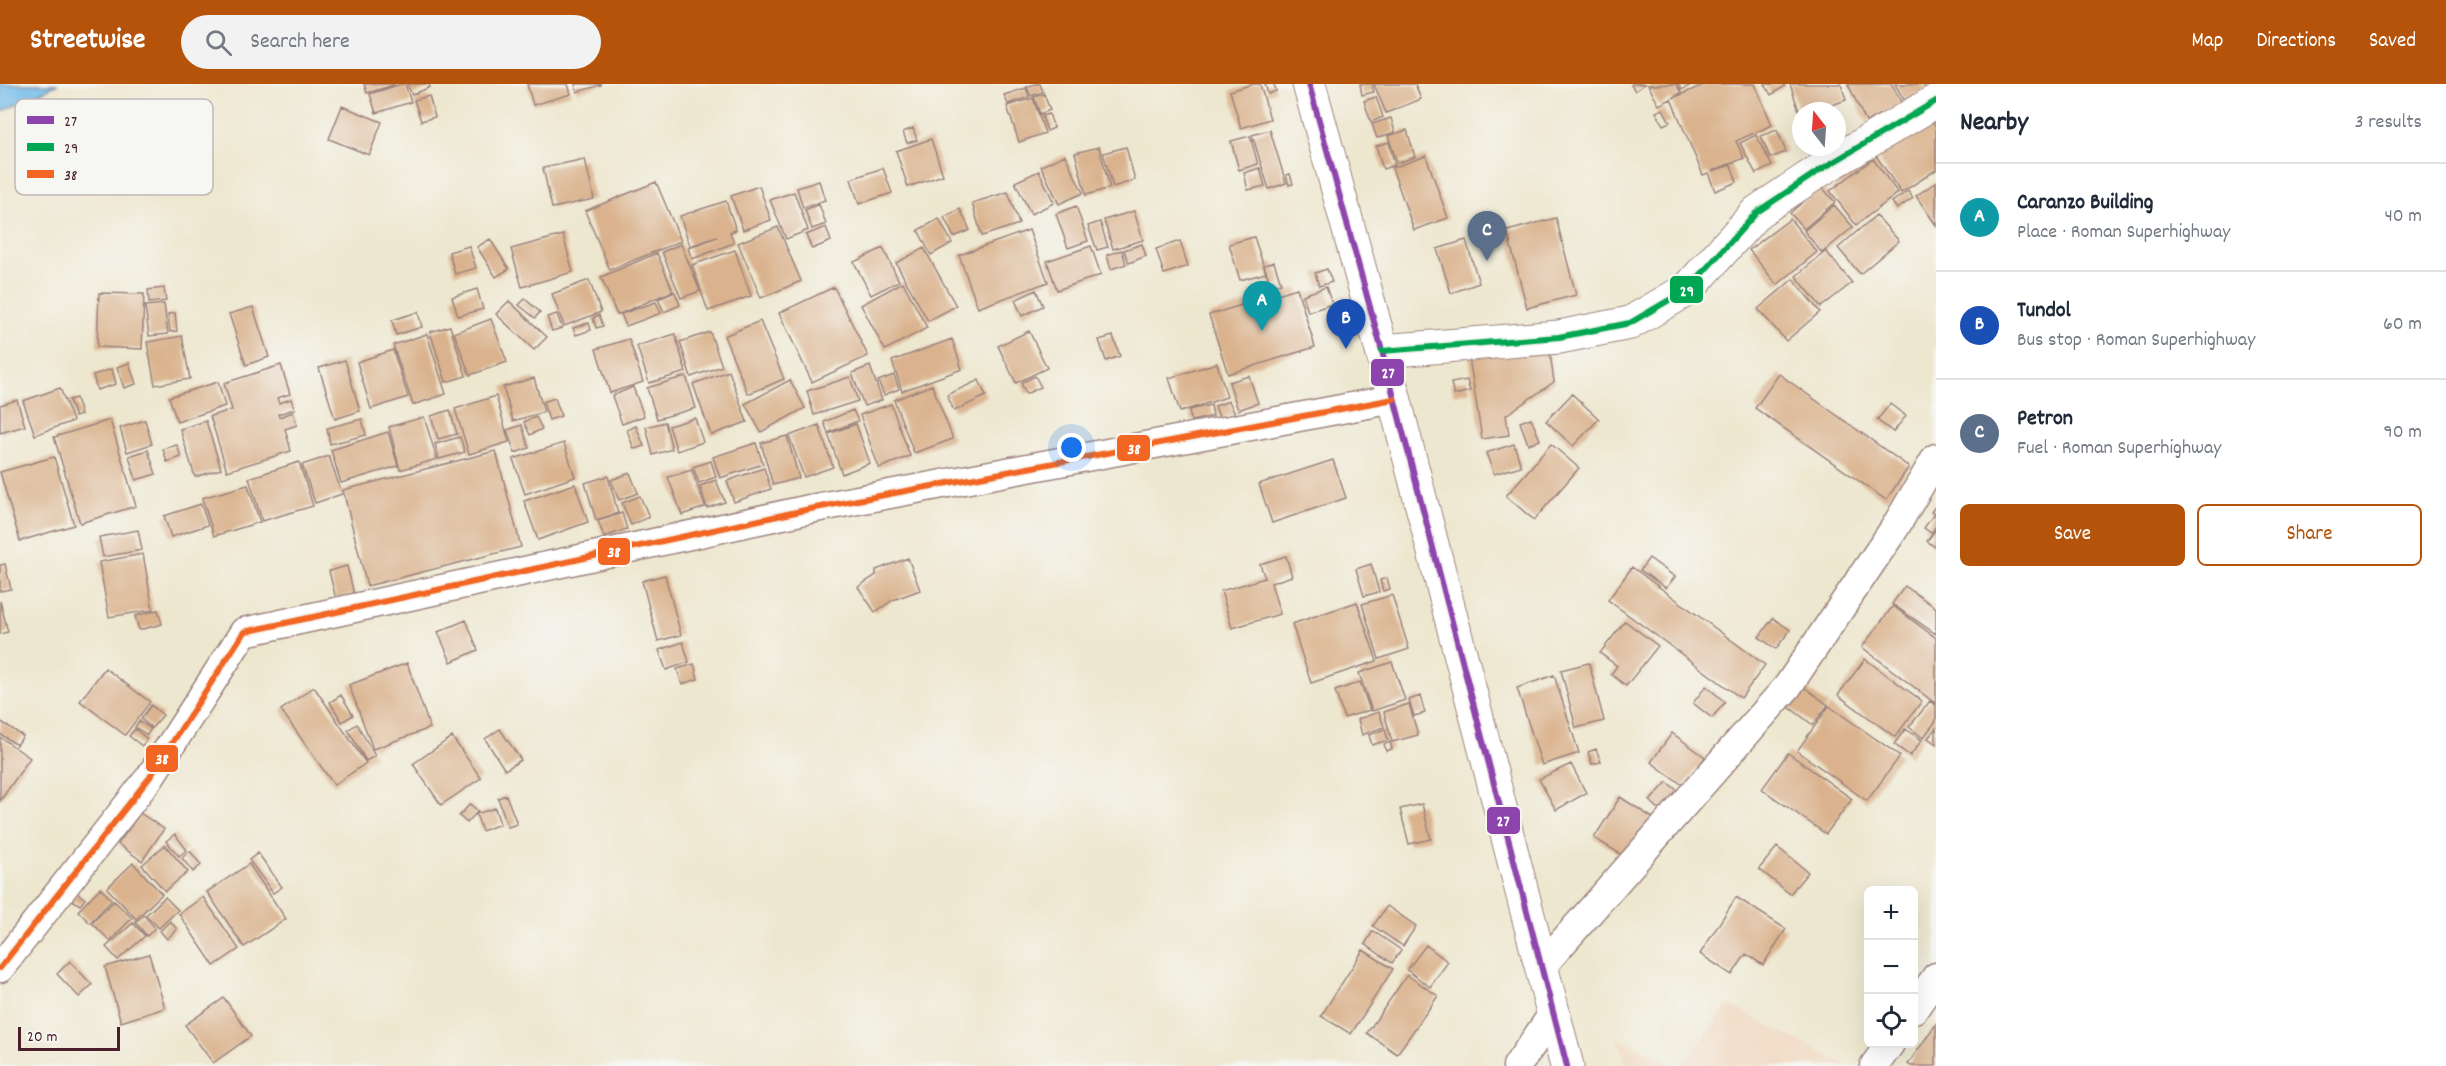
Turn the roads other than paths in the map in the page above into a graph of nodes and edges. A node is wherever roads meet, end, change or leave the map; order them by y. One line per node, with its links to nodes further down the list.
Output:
1 (1310, 84): 3 (main road)
2 (1936, 101): 3 (main road)
3 (1382, 351): 4 (main road)
4 (1394, 399): 6 (main road); 7 (street)
5 (1936, 458): 6 (street)
6 (1542, 966): 10 (main road)
7 (0, 968)
8 (1936, 977): 9 (street)
9 (1918, 1003)
10 (1553, 1014): 12 (street); 13 (main road)
11 (1887, 1048): 14 (street)
12 (1516, 1066)
13 (1567, 1066)
14 (1874, 1066)

